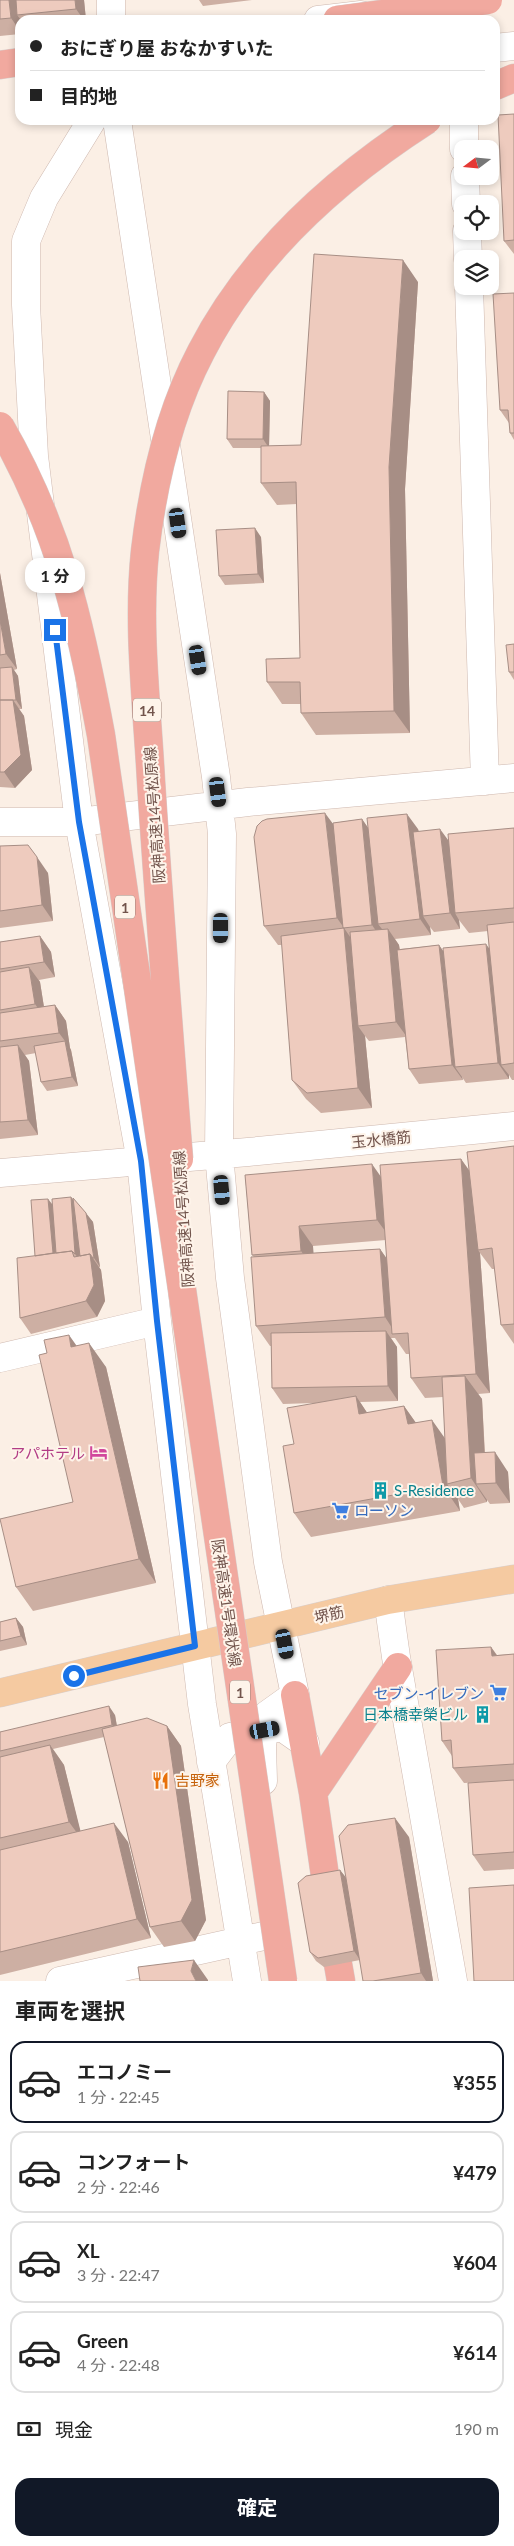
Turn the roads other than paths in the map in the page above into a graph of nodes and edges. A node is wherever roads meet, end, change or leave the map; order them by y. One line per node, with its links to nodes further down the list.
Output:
1 (111, 0): 4 (street)
2 (488, 0): 5 (highway, bridge)
3 (467, 8): 6 (street)
4 (111, 15)
5 (375, 15)
6 (380, 15)
7 (514, 46): 8 (street)
8 (500, 47)
9 (15, 63): 10 (highway)
10 (0, 65)
11 (514, 78): 12 (highway)
12 (500, 84)
13 (89, 125): 20 (street)
14 (118, 125): 24 (street)
15 (418, 125): 33 (highway, 阪神高速14号松原線 / 14, bridge)
16 (464, 125): 17 (street)
17 (464, 140)
18 (469, 295): 23 (street)
19 (0, 426): 33 (highway, 1, bridge)
20 (34, 456): 21 (street); 26 (street)
21 (0, 460)
22 (514, 778): 23 (street)
23 (485, 781): 24 (street)
24 (219, 806): 26 (street); 28 (street)
25 (0, 822): 26 (street)
26 (79, 822): 29 (street)
27 (514, 1126): 28 (street, 玉水橋筋)
28 (219, 1154): 29 (street, 玉水橋筋); 36 (street)
29 (141, 1161): 30 (street); 31 (street)
30 (0, 1173)
31 (157, 1321): 32 (street); 37 (street)
32 (0, 1358)
33 (197, 1403): 51 (highway, 阪神高速1号環状線 / 1, bridge)
34 (514, 1579): 35 (main road, 堺筋)
35 (388, 1600): 36 (main road, 堺筋); 38 (street)
36 (281, 1625): 37 (main road, 堺筋); 40 (street)
37 (195, 1646): 39 (main road, 堺筋); 43 (street)
38 (398, 1667): 44 (highway); 52 (street)
39 (0, 1693)
40 (294, 1695): 41 (street); 42 (highway)
41 (265, 1730): 42 (street); 43 (street); 46 (street)
42 (305, 1744): 44 (highway)
43 (211, 1762): 47 (street)
44 (313, 1793): 45 (highway)
45 (326, 1883)
46 (268, 1935): 47 (street); 50 (street)
47 (241, 1941): 48 (street); 49 (street)
48 (60, 1981)
49 (247, 1981)
50 (274, 1981)
51 (283, 1981)
52 (453, 1981)

